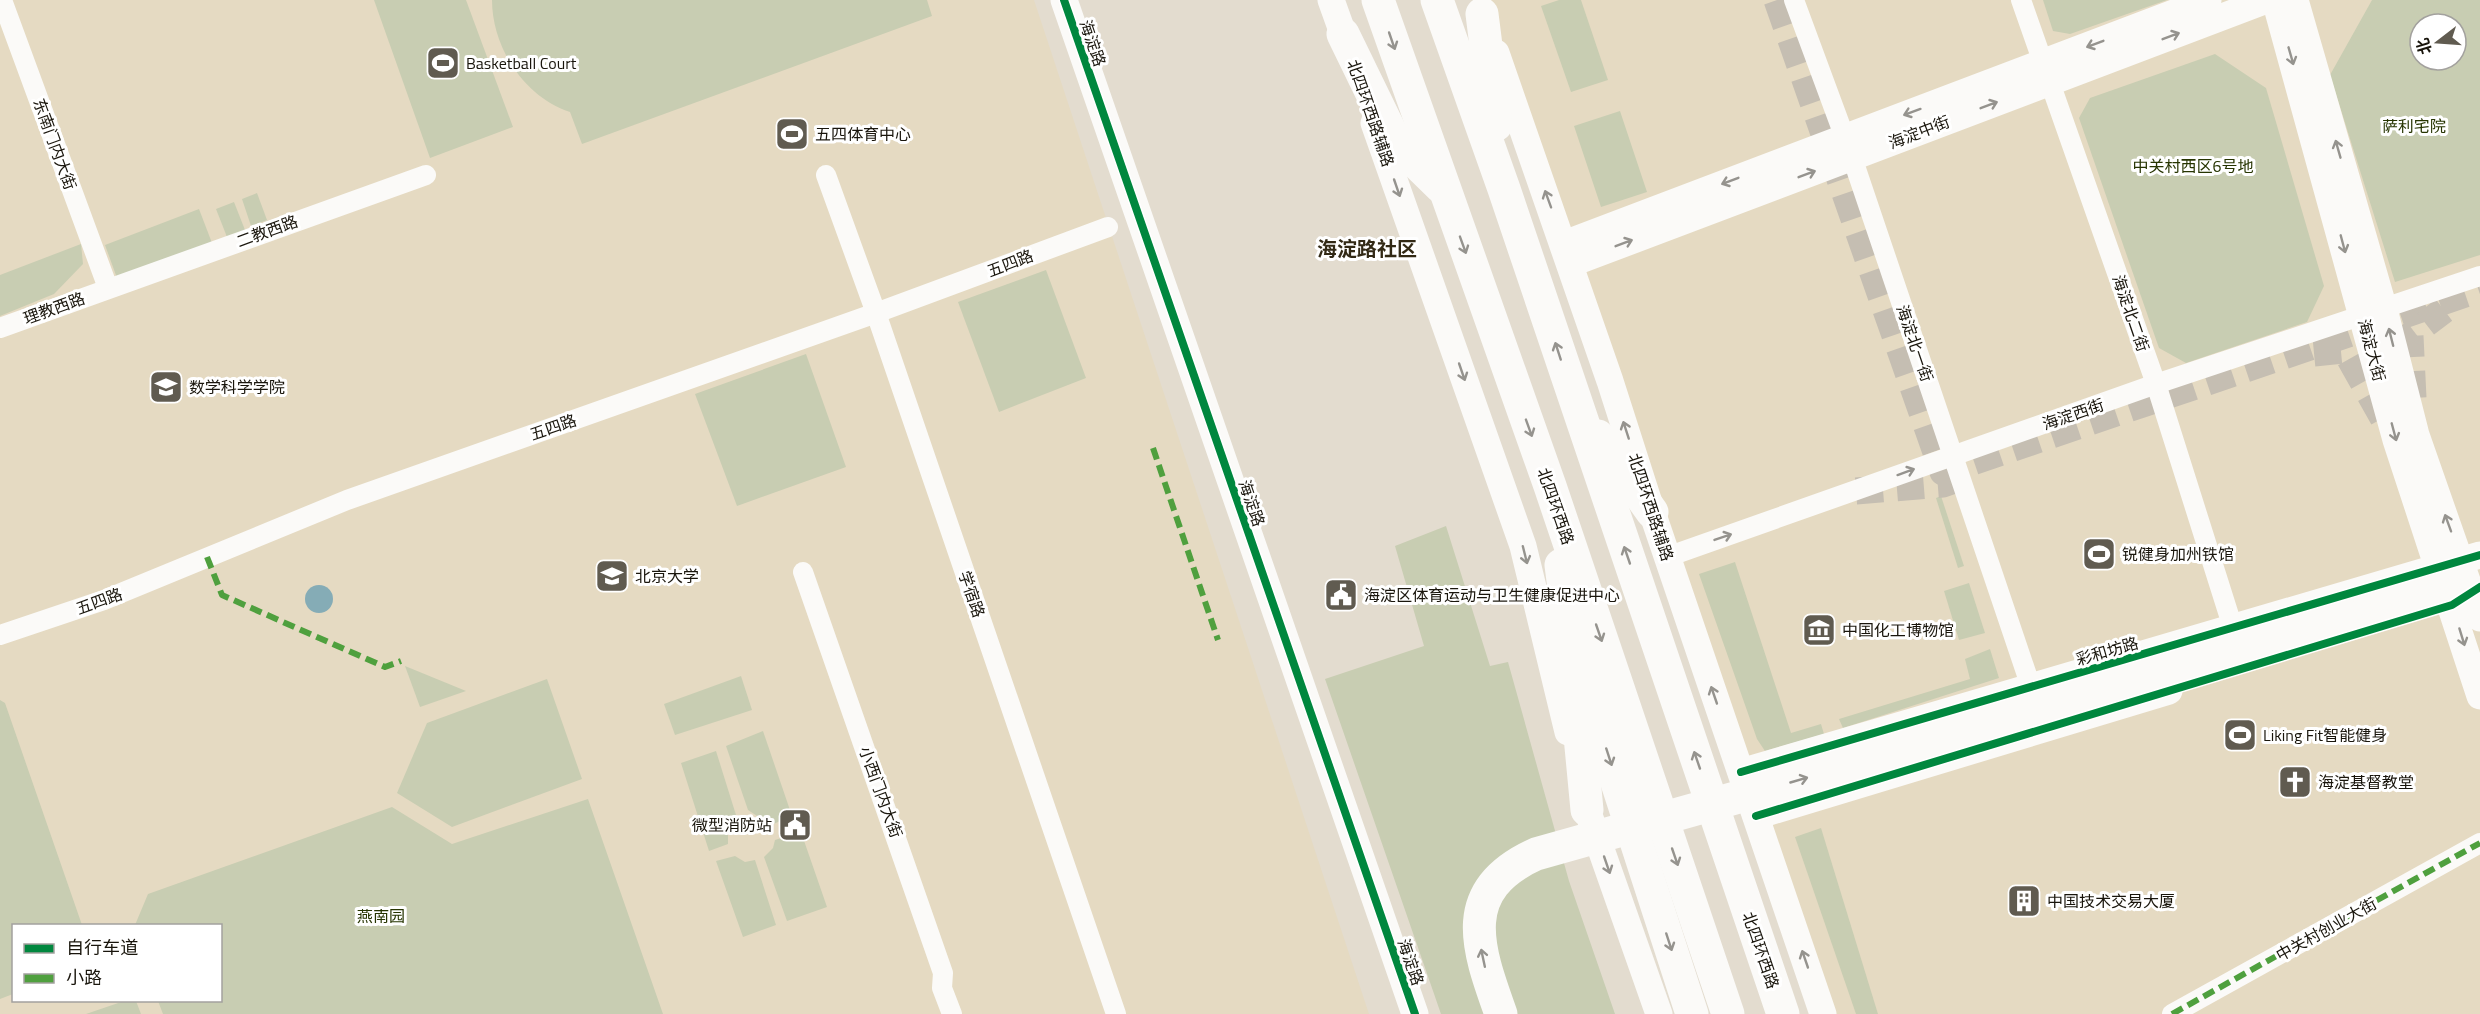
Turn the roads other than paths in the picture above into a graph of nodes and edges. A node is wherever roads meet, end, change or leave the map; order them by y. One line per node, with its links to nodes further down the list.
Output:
1 (2, 0): 23 (street, 东南门内大街)
2 (1064, 0): 47 (street, 海淀路)
3 (1332, 0): 13 (street, 北四环西路辅路)
4 (1378, 0): 19 (highway, 北四环西路, one-way to 19)
5 (1437, 0): 18 (highway, 北四环西路)
6 (1794, 0): 15 (street, 海淀北一街)
7 (2021, 0): 14 (street, 海淀北二街)
8 (2208, 0): 14 (street, 海淀中街, one-way to 14)
9 (2268, 0): 14 (street, 海淀中街, one-way to 9)
10 (2275, 0): 24 (street, 海淀大街, one-way to 24)
11 (2295, 0): 24 (street, 海淀大街, one-way to 11)
12 (1480, 7): 18 (highway); 21 (street, 北四环西路辅路, one-way to 12)
13 (1343, 34): 19 (highway); 41 (street, 北四环西路辅路, one-way to 41)
14 (2047, 73): 15 (street, 海淀中街); 27 (street, 海淀北二街)
15 (1849, 147): 21 (street, 海淀中街); 29 (street, 海淀北一街)
16 (426, 175): 23 (street, 二教西路)
17 (826, 176): 25 (street, 学宿路)
18 (1504, 189): 28 (highway, 北四环西路, one-way to 18)
19 (1443, 190): 30 (highway, 北四环西路, one-way to 30)
20 (1108, 227): 25 (street, 五四路)
21 (1567, 254): 31 (street, 北四环西路辅路, one-way to 21)
22 (2480, 276): 24 (street, 海淀西街)
23 (108, 288): 26 (street, 理教西路)
24 (2373, 312): 27 (street, 海淀西街); 34 (street, 海淀大街)
25 (876, 314): 36 (street, 五四路); 46 (street, 学宿路)
26 (0, 328)
27 (2156, 384): 29 (street, 海淀西街); 35 (street, 海淀北二街)
28 (1576, 405): 31 (highway); 50 (highway, 北四环西路, one-way to 28)
29 (1953, 456): 32 (street, 海淀西街, one-way to 29); 39 (street, 海淀北一街)
30 (1550, 486): 37 (highway); 49 (highway, 北四环西路, one-way to 49)
31 (1652, 512): 32 (street, 北四环西路辅路)
32 (1667, 557): 40 (street, 北四环西路辅路, one-way to 32)
33 (803, 572): 45 (street, 小西门内大街)
34 (2464, 584): 35 (street, 彩和坊路); 38 (street, 海淀大街, one-way to 38); 39 (highway); 42 (street)
35 (2232, 628): 39 (street, 彩和坊路)
36 (0, 635)
37 (1571, 641): 41 (highway); 44 (highway, one-way to 44)
38 (2480, 696)
39 (2041, 698): 40 (street, 彩和坊路); 48 (highway, one-way to 39)
40 (1752, 769): 42 (street, 北四环西路辅路)
41 (1587, 810): 44 (street, 北四环西路辅路, one-way to 44)
42 (1766, 813): 51 (street, 北四环西路辅路, one-way to 42)
43 (2480, 843): 52 (street, 中关村创业大街)
44 (1681, 1013)
45 (952, 1014)
46 (1116, 1014)
47 (1415, 1014)
48 (1501, 1014)
49 (1728, 1014)
50 (1783, 1014)
51 (1823, 1014)
52 (2172, 1014)

